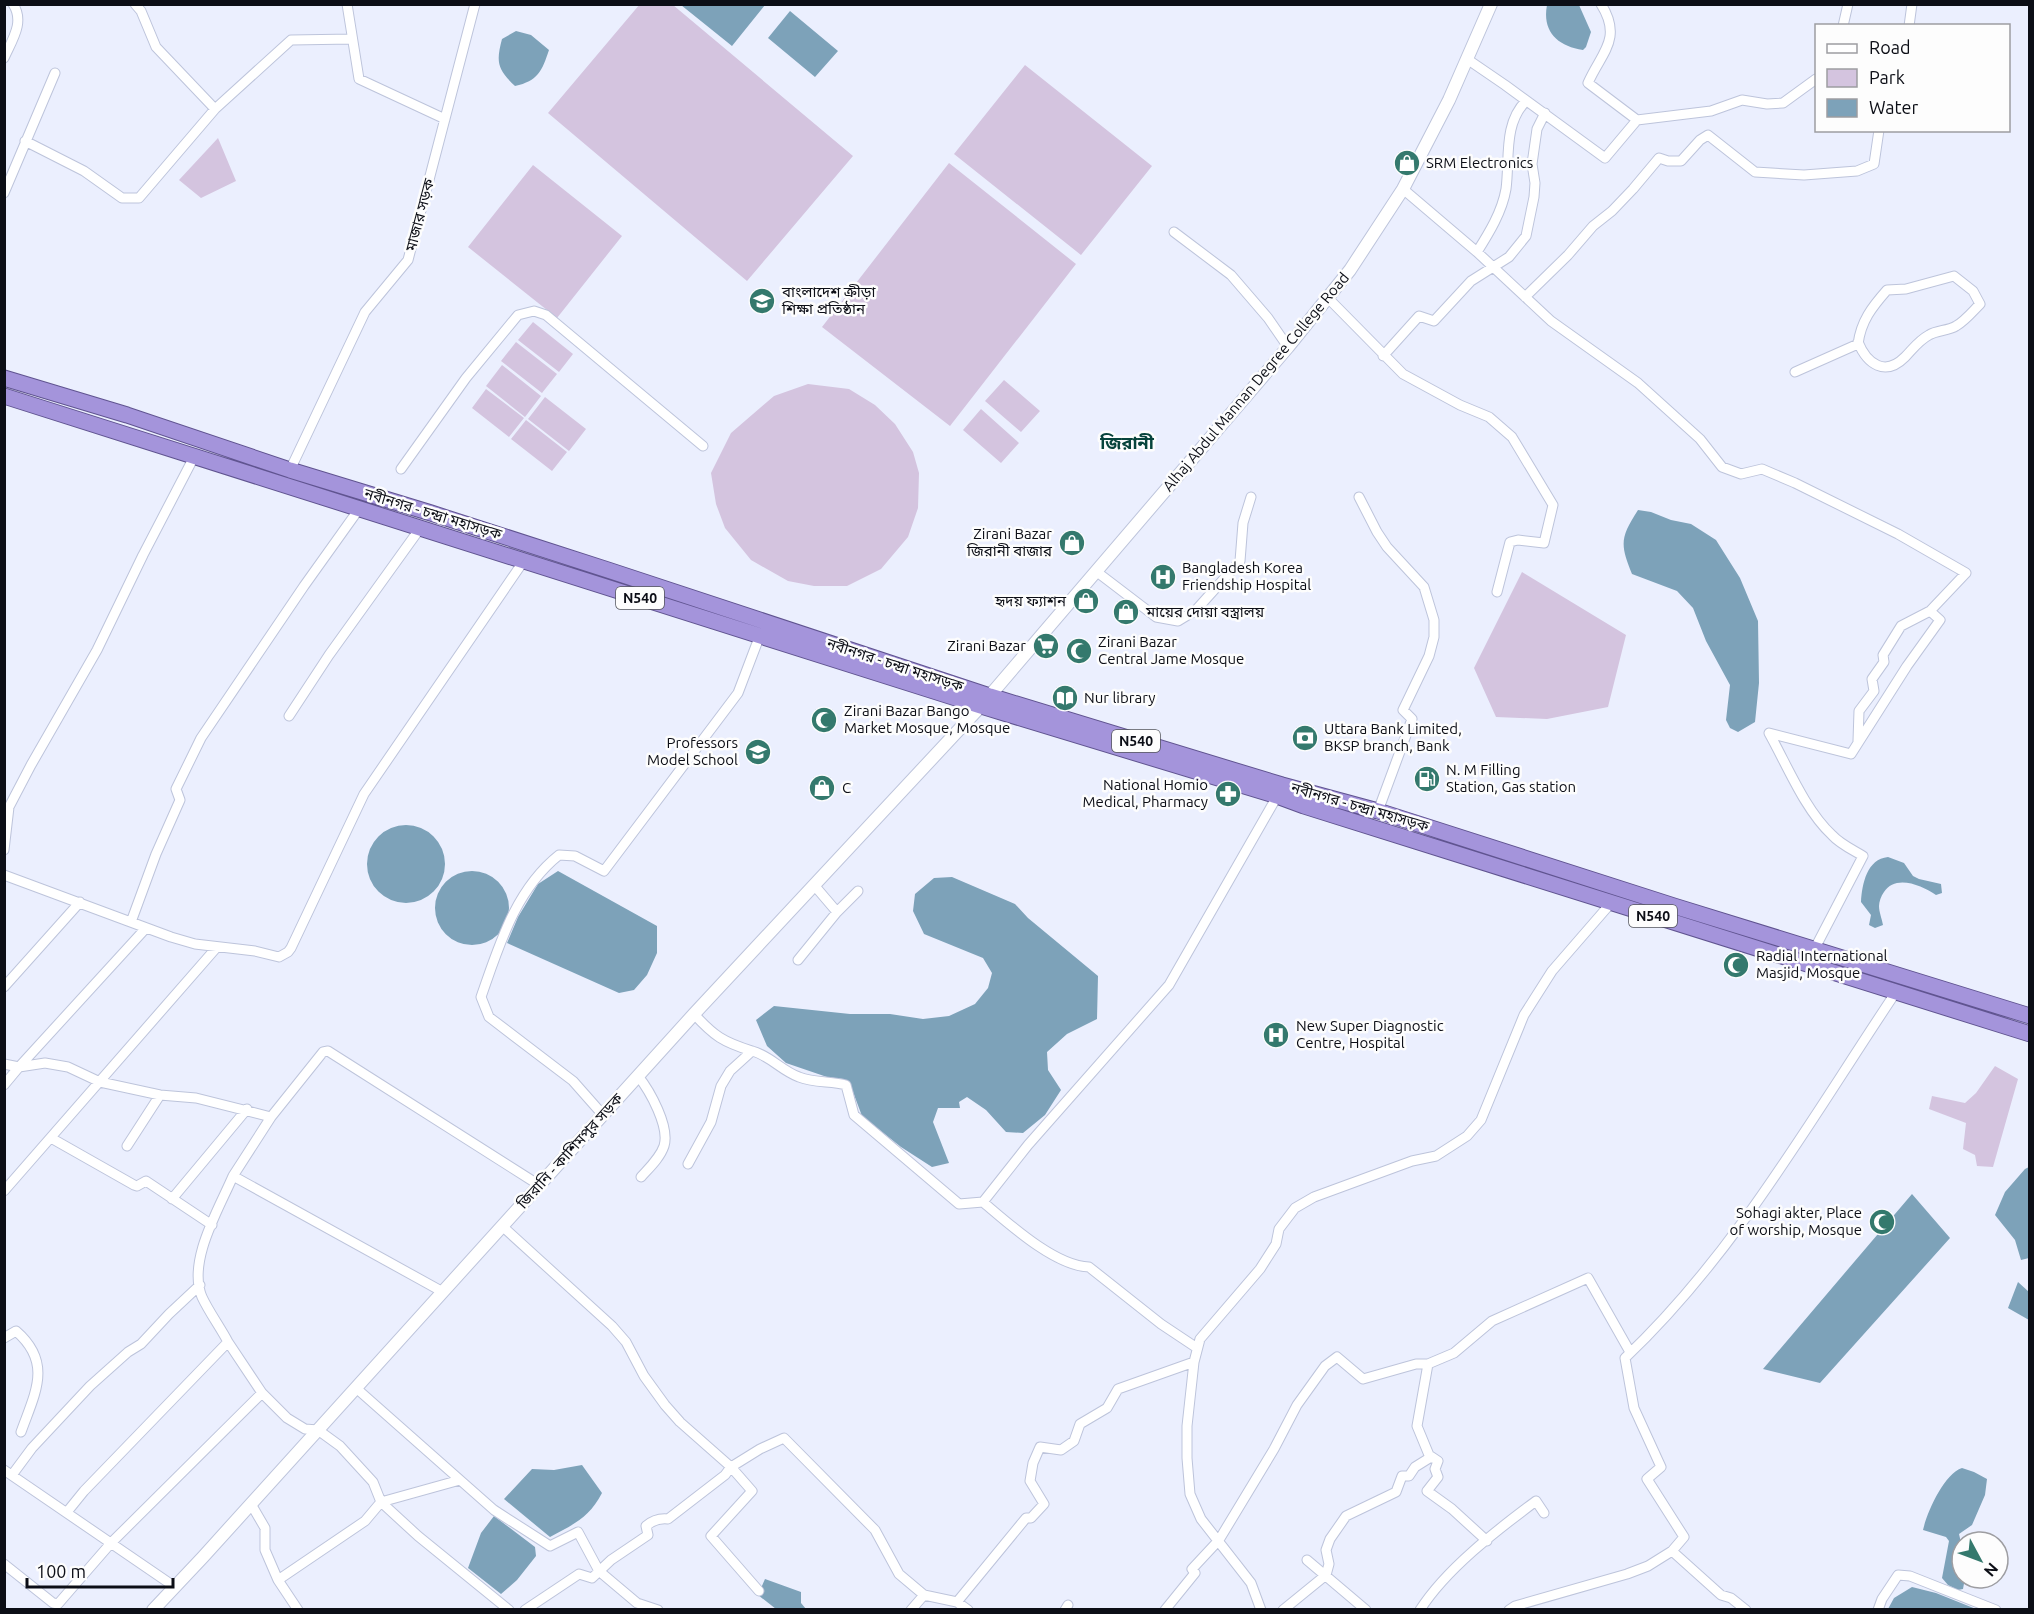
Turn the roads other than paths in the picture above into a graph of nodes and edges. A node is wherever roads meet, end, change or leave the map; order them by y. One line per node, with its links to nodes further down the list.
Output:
1 (13, 4): 12 (street)
2 (135, 4): 17 (street)
3 (347, 4): 11 (street)
4 (475, 4): 19 (street, মাজার সড়ক)
5 (1491, 4): 13 (street, Alhaj Abdul Mannan Degree College Road)
6 (1848, 4): 9 (street)
7 (1912, 4): 10 (street)
8 (1605, 7): 20 (street)
9 (1843, 24)
10 (1909, 24)
11 (352, 39): 17 (street); 19 (street)
12 (4, 58)
13 (1467, 59): 16 (street); 23 (street, Alhaj Abdul Mannan Degree College Road)
14 (55, 73): 22 (street)
15 (1815, 80): 20 (street)
16 (1526, 101): 18 (street); 26 (street)
17 (214, 109): 22 (street)
18 (1545, 113): 20 (street); 27 (street)
19 (445, 120): 39 (street, মাজার সড়ক)
20 (1637, 120)
21 (1879, 132): 29 (street)
22 (25, 141): 24 (street)
23 (1403, 189): 26 (street); 28 (street, Alhaj Abdul Mannan Degree College Road)
24 (4, 192)
25 (1174, 232): 31 (street)
26 (1477, 252): 27 (street)
27 (1493, 267): 29 (street); 32 (street)
28 (1327, 297): 31 (street, Alhaj Abdul Mannan Degree College Road); 32 (street)
29 (1525, 297): 47 (street)
30 (1858, 342): 30 (street); 33 (street)
31 (1288, 347): 45 (street, Alhaj Abdul Mannan Degree College Road)
32 (1383, 356): 46 (street)
33 (1795, 372)
34 (4, 378): 39 (highway, নবীনগর - চন্দ্রা মহাসড়ক / N540)
35 (4, 396): 37 (highway, নবীনগর - চন্দ্রা মহাসড়ক / N540)
36 (703, 446): 38 (street)
37 (194, 457): 42 (highway, নবীনগর - চন্দ্রা মহাসড়ক / N540); 54 (street)
38 (401, 469)
39 (290, 470): 49 (highway, নবীনগর - চন্দ্রা মহাসড়ক / N540)
40 (1251, 497): 45 (street)
41 (1359, 497): 53 (street)
42 (359, 509): 43 (highway, নবীনগর - চন্দ্রা মহাসড়ক / N540); 61 (street)
43 (421, 527): 44 (highway, নবীনগর - চন্দ্রা মহাসড়ক / N540); 50 (street)
44 (523, 562): 48 (highway, নবীনগর - চন্দ্রা মহাসড়ক / N540); 63 (street)
45 (1097, 572): 49 (street, Alhaj Abdul Mannan Degree College Road)
46 (1497, 592)
47 (1930, 611): 51 (street); 51 (street)
48 (760, 636): 49 (highway, নবীনগর - চন্দ্রা মহাসড়ক / N540); 79 (street)
49 (985, 701): 52 (highway, নবীনগর - চন্দ্রা মহাসড়ক / N540); 56 (street, জিরানি - কাশিমপুর সড়ক)
50 (289, 716)
51 (1858, 742): 64 (street)
52 (1280, 791): 53 (highway, নবীনগর - চন্দ্রা মহাসড়ক / N540); 59 (highway, নবীনগর - চন্দ্রা মহাসড়ক / N540); 89 (street)
53 (1378, 811): 64 (highway, নবীনগর - চন্দ্রা মহাসড়ক / N540)
54 (4, 850)
55 (4, 875): 58 (street)
56 (814, 885): 60 (street); 68 (street, জিরানি - কাশিমপুর সড়ক)
57 (858, 891): 60 (street)
58 (80, 902): 61 (street); 66 (street)
59 (1611, 903): 67 (highway, নবীনগর - চন্দ্রা মহাসড়ক / N540); 96 (street)
60 (837, 912): 65 (street)
61 (130, 922): 62 (street)
62 (146, 928): 63 (street); 73 (street)
63 (217, 947): 75 (street)
64 (1814, 950): 69 (highway, নবীনগর - চন্দ্রা মহাসড়ক / N540)
65 (798, 960)
66 (4, 987)
67 (1896, 992): 70 (highway, নবীনগর - চন্দ্রা মহাসড়ক / N540); 97 (street)
68 (694, 1014): 71 (street); 74 (street, জিরানি - কাশিমপুর সড়ক)
69 (2030, 1016)
70 (2030, 1034)
71 (752, 1051): 83 (street); 89 (street)
72 (4, 1064): 73 (street)
73 (19, 1067): 75 (street); 76 (street)
74 (638, 1077): 79 (street, জিরানি - কাশিমপুর সড়ক); 85 (street)
75 (100, 1082): 77 (street); 81 (street)
76 (4, 1085)
77 (160, 1095): 78 (street); 82 (street)
78 (247, 1109): 80 (street); 88 (street)
79 (603, 1115): 86 (street, জিরানি - কাশিমপুর সড়ক)
80 (271, 1117): 84 (street); 86 (street)
81 (51, 1138): 87 (street); 88 (street)
82 (127, 1146)
83 (688, 1164)
84 (233, 1176): 90 (street); 93 (street)
85 (641, 1177)
86 (539, 1185): 91 (street, জিরানি - কাশিমপুর সড়ক)
87 (4, 1191)
88 (172, 1198): 90 (street)
89 (983, 1202): 96 (street)
90 (212, 1225): 92 (street)
91 (502, 1226): 93 (street, জিরানি - কাশিমপুর সড়ক); 105 (street)
92 (200, 1285): 95 (street); 106 (street)
93 (443, 1292): 100 (street, জিরানি - কাশিমপুর সড়ক)
94 (4, 1338): 103 (street)
95 (228, 1342): 101 (street); 110 (street)
96 (1197, 1348): 98 (street)
97 (1630, 1352): 99 (street); 115 (street)
98 (1194, 1362): 112 (street); 124 (street)
99 (1428, 1364): 104 (street); 112 (street)
100 (356, 1388): 102 (street, জিরানি - কাশিমপুর সড়ক); 107 (street)
101 (262, 1393): 102 (street); 114 (street)
102 (318, 1430): 108 (street); 109 (street, জিরানি - কাশিমপুর সড়ক)
103 (21, 1432)
104 (1431, 1457): 113 (street); 119 (street)
105 (731, 1467): 118 (street); 122 (street); 123 (street)
106 (8, 1472): 110 (street)
107 (460, 1480): 108 (street); 118 (street)
108 (381, 1502): 120 (street); 127 (street)
109 (251, 1504): 120 (street); 121 (street, জিরানি - কাশিমপুর সড়ক)
110 (67, 1512): 114 (street)
111 (1544, 1513): 113 (street)
112 (1219, 1540): 132 (street); 133 (street)
113 (1487, 1541): 136 (street)
114 (111, 1543): 117 (street); 121 (street)
115 (1672, 1551): 137 (street); 138 (street)
116 (1307, 1560): 119 (street)
117 (4, 1564)
118 (599, 1571): 128 (street); 129 (street)
119 (1326, 1575): 134 (street); 135 (street)
120 (278, 1580): 126 (street)
121 (175, 1587): 125 (street, জিরানি - কাশিমপুর সড়ক)
122 (759, 1591)
123 (924, 1595): 124 (street); 130 (street)
124 (957, 1602): 131 (street)
125 (153, 1610)
126 (298, 1610)
127 (509, 1610)
128 (525, 1610)
129 (658, 1610)
130 (911, 1610)
131 (968, 1610)
132 (1165, 1610)
133 (1261, 1610)
134 (1283, 1610)
135 (1366, 1610)
136 (1419, 1610)
137 (1509, 1610)
138 (1746, 1610)
139 (1878, 1610): 140 (street)
140 (1996, 1610)

